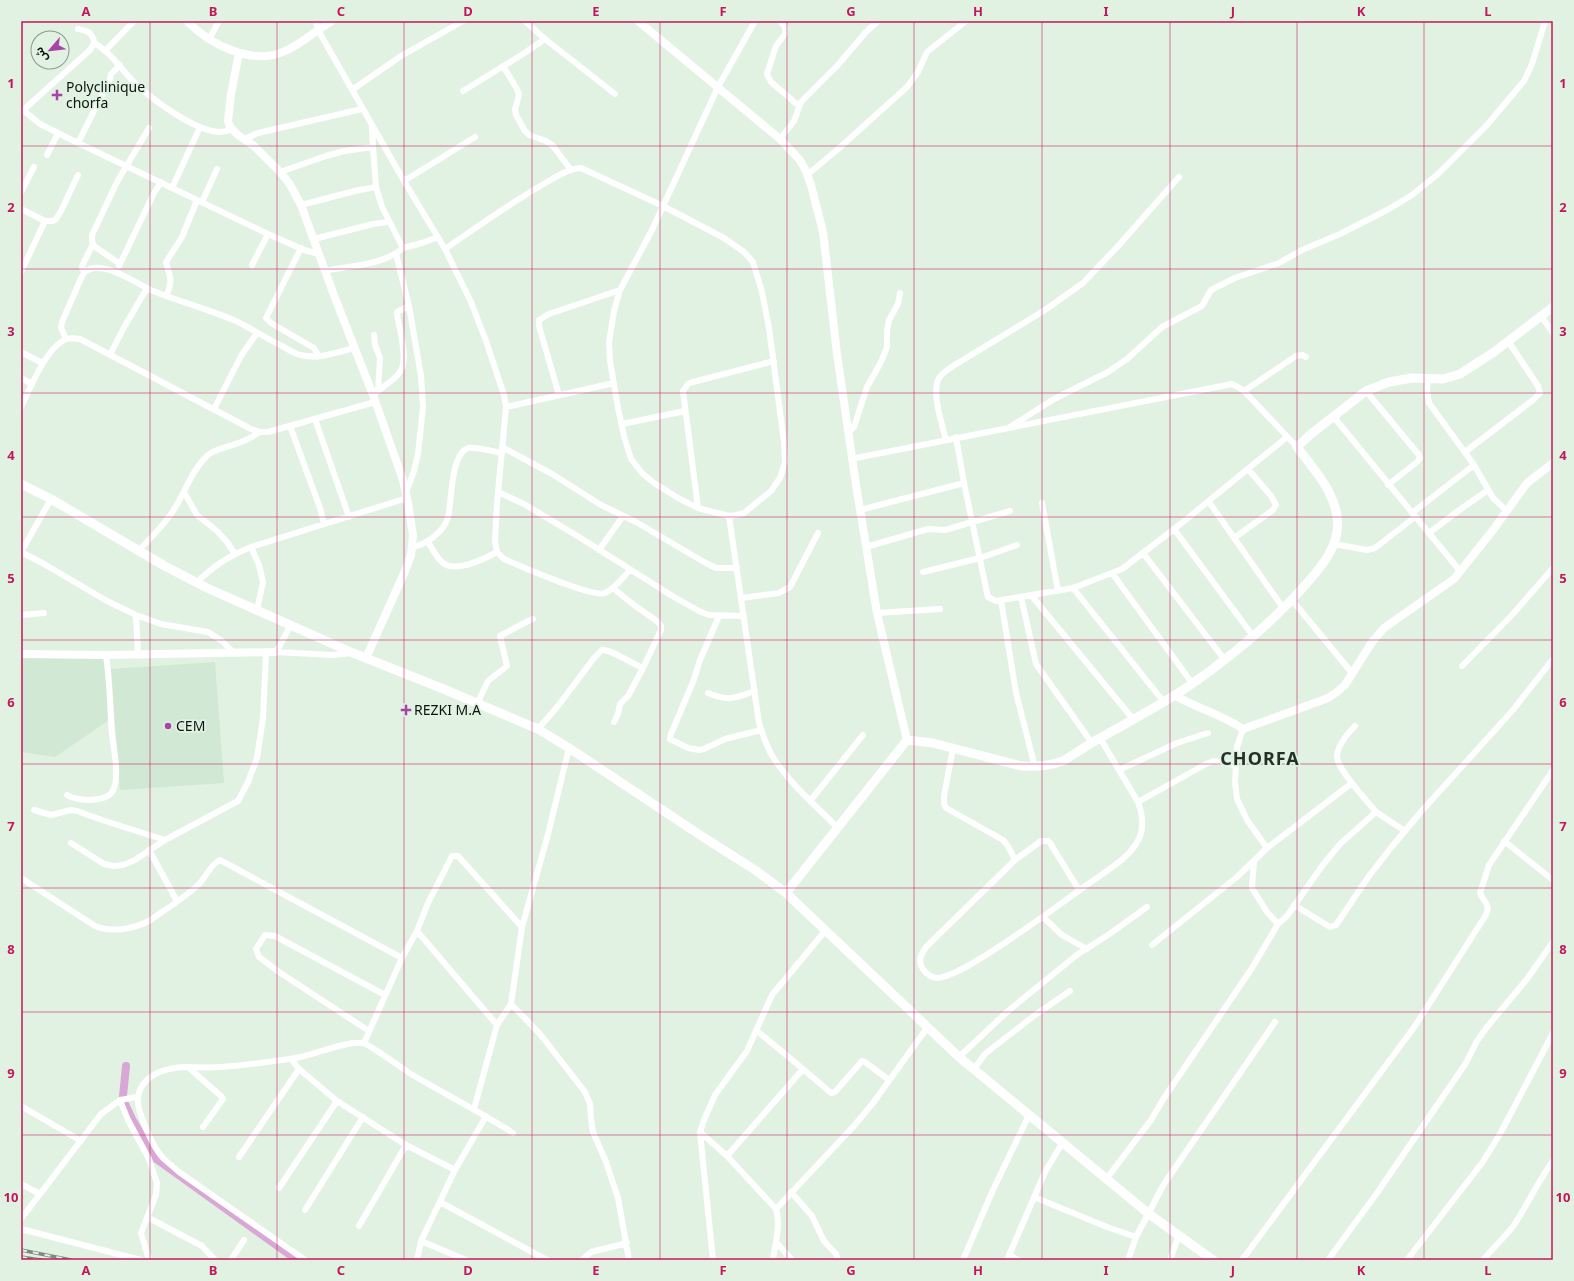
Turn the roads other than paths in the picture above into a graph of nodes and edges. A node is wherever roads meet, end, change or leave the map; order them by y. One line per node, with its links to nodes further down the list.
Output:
1 (134, 21): 18 (street)
2 (187, 21): 15 (street)
3 (219, 21): 15 (street)
4 (332, 21): 13 (street)
5 (463, 21): 23 (street)
6 (525, 21): 16 (street)
7 (638, 21): 22 (street)
8 (755, 21): 22 (street)
9 (780, 21): 26 (street)
10 (878, 21): 26 (street)
11 (966, 21): 45 (street)
12 (1546, 21): 109 (street)
13 (317, 25): 19 (street); 23 (street)
14 (78, 29): 17 (street)
15 (209, 39): 19 (street)
16 (545, 39): 21 (street); 25 (street)
17 (94, 43): 18 (street); 28 (street)
18 (105, 51): 20 (street)
19 (239, 53): 32 (street)
20 (120, 65): 30 (street); 37 (street)
21 (503, 66): 24 (street); 43 (street)
22 (718, 86): 36 (street); 55 (street)
23 (352, 90): 27 (street)
24 (462, 90)
25 (615, 94)
26 (799, 106): 36 (street)
27 (362, 109): 29 (street); 35 (street)
28 (22, 111): 33 (street)
29 (372, 126): 38 (street); 48 (street)
30 (200, 127): 32 (street); 51 (street)
31 (149, 128): 40 (street)
32 (232, 129): 35 (street)
33 (58, 133): 37 (street); 39 (street)
34 (475, 137): 48 (street)
35 (245, 139): 44 (street)
36 (780, 139): 45 (street)
37 (78, 143): 40 (street)
38 (373, 147): 44 (street); 50 (street)
39 (47, 155)
40 (126, 166): 49 (street); 62 (street)
41 (34, 167): 52 (street)
42 (217, 169): 53 (street)
43 (570, 170): 55 (street); 65 (street)
44 (280, 172): 54 (street)
45 (807, 174): 111 (street)
46 (78, 175): 57 (street)
47 (1179, 177): 114 (street)
48 (404, 181): 60 (street)
49 (161, 182): 51 (street); 68 (street)
50 (376, 187): 54 (street); 58 (street)
51 (172, 188): 53 (street)
52 (21, 192)
53 (199, 201): 59 (street); 77 (street)
54 (301, 205): 61 (street)
55 (663, 206): 75 (street); 91 (street)
56 (21, 209): 57 (street)
57 (45, 220): 72 (street)
58 (389, 222): 61 (street); 64 (street)
59 (268, 234): 63 (street); 69 (street)
60 (438, 237): 64 (street); 65 (street)
61 (314, 238): 66 (street)
62 (93, 244): 68 (street); 73 (street)
63 (301, 248): 66 (street); 89 (street)
64 (403, 248): 67 (street)
65 (445, 249): 102 (street)
66 (319, 254): 71 (street)
67 (396, 254): 71 (street); 78 (street)
68 (120, 264): 70 (street)
69 (252, 265)
70 (116, 271): 73 (street); 74 (street)
71 (325, 271): 86 (street)
72 (21, 272)
73 (84, 272): 84 (street)
74 (146, 288): 77 (street); 88 (street)
75 (620, 290): 95 (street); 99 (street)
76 (900, 293): 111 (street)
77 (166, 296): 81 (street)
78 (408, 306): 100 (street); 128 (street)
79 (1553, 307): 80 (main road)
80 (1541, 316): 82 (street); 85 (main road)
81 (257, 333): 89 (street); 103 (street)
82 (1553, 333)
83 (374, 335): 100 (street)
84 (66, 339): 88 (street); 92 (street)
85 (1508, 341): 94 (main road); 117 (street)
86 (355, 348): 89 (street); 100 (street)
87 (21, 352): 92 (street)
88 (110, 355): 103 (street)
89 (317, 357)
90 (1306, 357): 97 (street)
91 (774, 361): 104 (street); 138 (street)
92 (42, 363): 96 (street)
93 (21, 378): 96 (street)
94 (1428, 378): 98 (main road); 117 (street)
95 (614, 383): 99 (street); 107 (street)
96 (32, 384): 101 (street)
97 (1244, 391): 109 (street); 113 (street)
98 (1366, 392): 105 (main road); 124 (street)
99 (559, 395): 102 (street)
100 (375, 396): 106 (street); 128 (street)
101 (21, 407)
102 (506, 407): 116 (street)
103 (214, 410): 110 (street)
104 (685, 412): 107 (street); 132 (street)
105 (1333, 416): 115 (main road); 124 (street)
106 (315, 418): 108 (street); 139 (street)
107 (622, 424): 132 (street)
108 (290, 426): 110 (street); 141 (street)
109 (1010, 427): 112 (street)
110 (260, 432): 126 (street)
111 (848, 433): 118 (street)
112 (956, 437): 114 (street); 122 (street)
113 (1287, 437): 115 (street); 121 (street)
114 (946, 440): 118 (street)
115 (1297, 447): 147 (main road)
116 (502, 450): 127 (street); 137 (street); 146 (street)
117 (1464, 452): 120 (street)
118 (852, 459): 133 (street)
119 (1553, 463): 135 (street)
120 (1474, 464): 125 (street); 136 (street)
121 (1248, 469): 130 (street); 145 (street)
122 (964, 483): 133 (street); 140 (street)
123 (21, 484): 129 (main road)
124 (1388, 484): 136 (street)
125 (1488, 490): 135 (street); 144 (street)
126 (184, 492): 152 (street); 157 (street)
127 (498, 492): 153 (street); 154 (street)
128 (406, 495): 139 (street); 150 (street)
129 (51, 499): 152 (main road); 156 (street)
130 (1209, 502): 142 (street); 145 (street)
131 (1042, 503): 168 (street)
132 (698, 508): 138 (street)
133 (860, 510): 151 (street)
134 (1010, 511): 140 (street)
135 (1507, 511): 161 (street)
136 (1414, 515): 144 (street); 147 (street)
137 (623, 516): 153 (street); 159 (street)
138 (729, 516): 159 (street)
139 (349, 517): 141 (street)
140 (972, 522): 151 (street); 158 (street)
141 (324, 524): 149 (street)
142 (1174, 529): 155 (street); 185 (street)
143 (818, 533): 171 (street)
144 (1429, 533): 161 (street)
145 (1234, 538): 174 (street)
146 (428, 542): 150 (street); 154 (street)
147 (1334, 544): 173 (main road)
148 (1017, 545): 158 (street)
149 (251, 547): 157 (street); 176 (street)
150 (412, 547): 193 (street)
151 (866, 547): 178 (street)
152 (139, 550): 165 (main road)
153 (599, 550): 160 (street)
154 (497, 552): 166 (street)
155 (1144, 553): 164 (street); 195 (street)
156 (22, 554): 180 (street)
157 (235, 554): 165 (street)
158 (980, 558): 163 (street); 172 (street)
159 (737, 568): 171 (street)
160 (630, 570): 166 (street); 181 (street)
161 (1460, 570): 198 (street)
162 (1552, 571): 196 (street)
163 (923, 572)
164 (1112, 573): 167 (street); 199 (street)
165 (196, 582): 176 (main road)
166 (613, 588): 197 (street)
167 (1073, 588): 168 (street); 203 (street)
168 (1058, 590): 169 (street)
169 (1031, 595): 170 (street); 205 (street)
170 (1021, 597): 172 (street); 214 (street)
171 (742, 598): 182 (street)
172 (1001, 600): 218 (street)
173 (1292, 600): 174 (main road); 198 (street)
174 (1283, 608): 185 (main road)
175 (940, 609): 178 (street)
176 (257, 610): 184 (main road)
177 (44, 613): 179 (street)
178 (877, 613): 213 (street)
179 (21, 615)
180 (136, 615): 187 (street); 191 (street)
181 (719, 616): 182 (street); 210 (street)
182 (744, 616): 200 (street)
183 (533, 619): 204 (street)
184 (290, 625): 186 (street); 189 (main road)
185 (1253, 636): 195 (main road)
186 (276, 652): 188 (street); 189 (street)
187 (234, 653): 188 (street); 191 (street)
188 (266, 653): 229 (street)
189 (353, 653): 193 (main road)
190 (21, 654): 192 (street)
191 (138, 654): 192 (street)
192 (106, 655): 222 (street)
193 (366, 658): 204 (main road)
194 (1553, 659): 228 (street)
195 (1224, 660): 199 (main road)
196 (1462, 666)
197 (643, 668): 206 (street); 209 (street)
198 (1352, 673): 208 (street)
199 (1192, 683): 202 (main road)
200 (755, 691): 201 (street); 210 (street)
201 (708, 693)
202 (1174, 695): 203 (main road); 208 (street)
203 (1163, 701): 205 (main road)
204 (476, 704): 209 (main road)
205 (1133, 719): 214 (main road)
206 (614, 722)
207 (1355, 726): 221 (street)
208 (1243, 728): 217 (street)
209 (538, 730): 215 (main road)
210 (761, 730): 223 (street)
211 (1208, 733): 219 (street)
212 (863, 735): 223 (street)
213 (907, 740): 216 (main road); 227 (main road)
214 (1096, 740): 218 (main road); 219 (street)
215 (569, 748): 239 (main road); 245 (street)
216 (953, 748): 218 (main road); 234 (street)
217 (1236, 765): 224 (street); 232 (street)
218 (1034, 767)
219 (1119, 770): 224 (street)
220 (1553, 770): 230 (street)
221 (1352, 783): 226 (street); 232 (street)
222 (67, 795)
223 (810, 801): 227 (street)
224 (1138, 802): 238 (street)
225 (34, 810): 229 (street)
226 (1376, 812): 228 (street); 241 (street)
227 (838, 828): 239 (main road)
228 (1405, 831): 241 (street)
229 (165, 840): 233 (street)
230 (1504, 841): 237 (street); 327 (street)
231 (71, 843): 233 (street)
232 (1267, 848): 235 (street)
233 (149, 850): 240 (street)
234 (1015, 860): 238 (street); 243 (street)
235 (1254, 861): 244 (street); 249 (street)
236 (21, 878): 240 (street)
237 (1553, 880)
238 (1080, 890): 243 (street)
239 (786, 893): 247 (main road)
240 (177, 901): 251 (street)
241 (1294, 905): 244 (street)
242 (1148, 907): 250 (street)
243 (1043, 917): 250 (street)
244 (1278, 924): 287 (street)
245 (522, 927): 246 (street); 254 (street)
246 (417, 931): 251 (street); 256 (street)
247 (825, 931): 257 (main road); 258 (street)
248 (1553, 942): 328 (street)
249 (1152, 945)
250 (1087, 949): 262 (street)
251 (402, 958): 253 (street)
252 (1070, 991): 267 (street)
253 (384, 996): 259 (street); 259 (street)
254 (511, 1004): 256 (street); 306 (street)
255 (1275, 1022): 296 (street)
256 (497, 1025): 273 (street)
257 (927, 1028): 262 (main road); 268 (street)
258 (756, 1030): 266 (street); 278 (street)
259 (369, 1031): 261 (street)
260 (1553, 1033): 329 (street)
261 (364, 1043): 263 (street); 273 (street)
262 (959, 1057): 267 (main road)
263 (291, 1059): 264 (street); 265 (street)
264 (188, 1067): 269 (street); 277 (street)
265 (299, 1069): 271 (street); 284 (street)
266 (803, 1069): 268 (street); 283 (street)
267 (974, 1069): 274 (main road)
268 (889, 1080): 290 (street)
269 (137, 1096): 270 (street); 312 (street)
270 (123, 1099): 280 (street); 297 (street)
271 (337, 1101): 276 (street); 289 (street)
272 (21, 1106): 280 (street)
273 (474, 1109): 275 (street)
274 (1029, 1115): 281 (main road); 322 (street)
275 (486, 1116): 279 (street); 286 (street)
276 (363, 1117): 282 (street); 295 (street)
277 (203, 1127)
278 (700, 1132): 283 (street); 318 (street)
279 (513, 1133)
280 (81, 1141): 291 (street)
281 (1063, 1142): 287 (main road); 292 (street)
282 (406, 1145): 286 (street); 299 (street)
283 (727, 1156): 294 (street)
284 (239, 1157)
285 (1553, 1161): 330 (street)
286 (455, 1170): 293 (street)
287 (1107, 1178): 296 (main road)
288 (21, 1184): 291 (street)
289 (279, 1188)
290 (791, 1192): 294 (street); 321 (street)
291 (40, 1194): 298 (street)
292 (1034, 1197): 302 (street); 307 (street)
293 (440, 1202): 304 (street); 315 (street)
294 (776, 1209): 305 (street)
295 (305, 1210)
296 (1149, 1214): 301 (main road); 302 (street)
297 (147, 1216): 309 (street); 310 (street)
298 (21, 1219)
299 (359, 1226)
300 (21, 1229): 308 (street)
301 (1179, 1235): 325 (street); 326 (main road)
302 (1136, 1237): 324 (street)
303 (244, 1240): 311 (street)
304 (421, 1241): 313 (street); 314 (street)
305 (776, 1242): 319 (street); 320 (street)
306 (626, 1243): 316 (street); 317 (street)
307 (1008, 1257): 323 (street)
308 (141, 1260)
309 (149, 1260)
310 (215, 1260)
311 (231, 1260)
312 (305, 1260)
313 (417, 1260)
314 (466, 1260)
315 (547, 1260)
316 (582, 1260)
317 (629, 1260)
318 (713, 1260)
319 (773, 1260)
320 (792, 1260)
321 (838, 1260)
322 (963, 1260)
323 (1018, 1260)
324 (1128, 1260)
325 (1170, 1260)
326 (1213, 1260)
327 (1242, 1260)
328 (1328, 1260)
329 (1407, 1260)
330 (1483, 1260)

